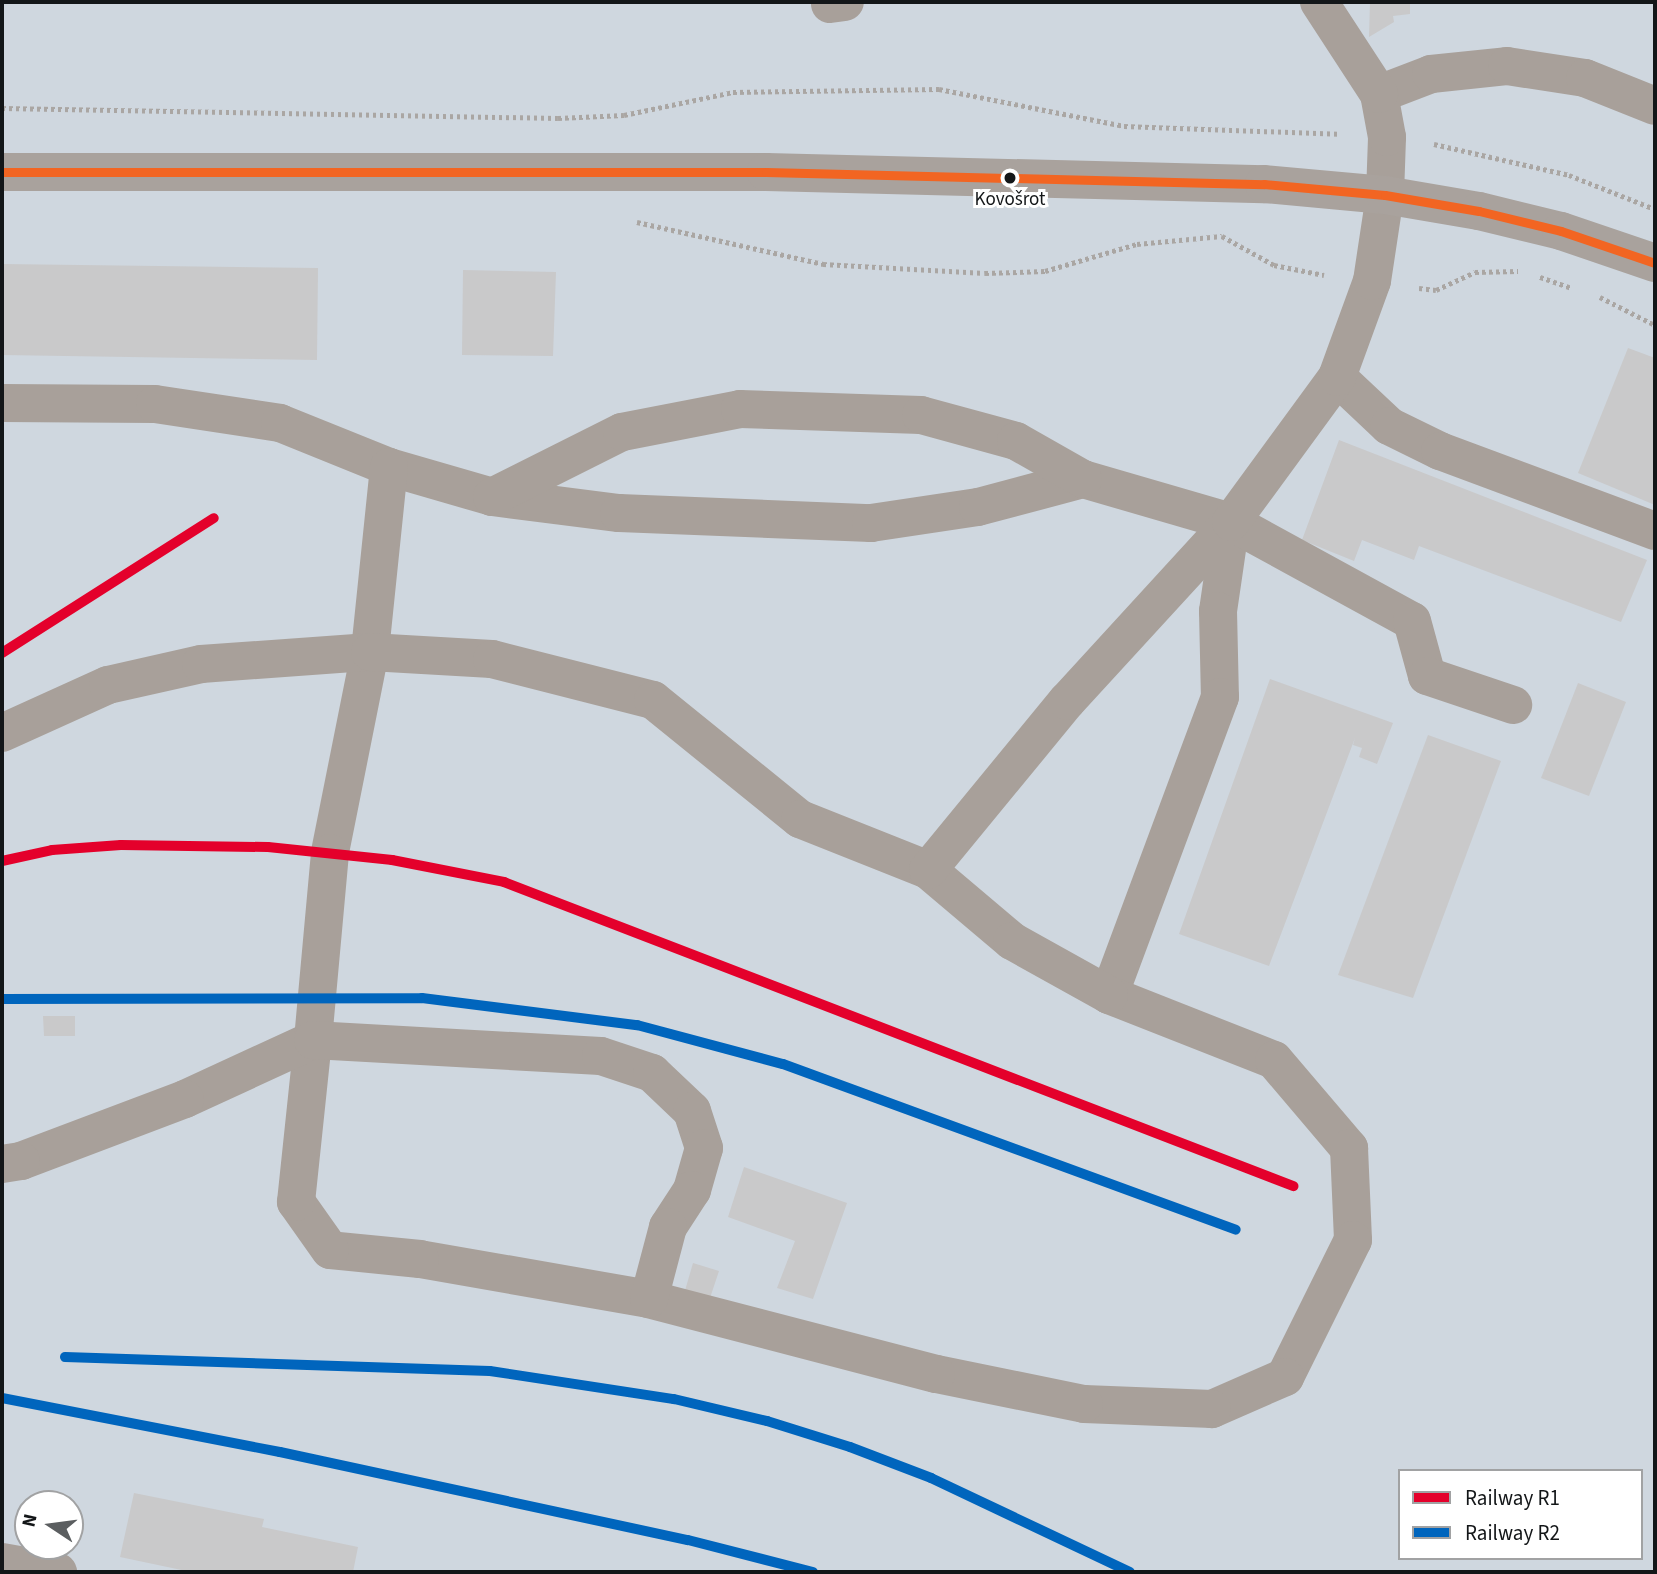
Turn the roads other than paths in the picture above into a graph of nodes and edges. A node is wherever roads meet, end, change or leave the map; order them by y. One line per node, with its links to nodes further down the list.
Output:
1 (1319, 2): 2 (lane)
2 (1379, 94): 3 (lane); 5 (lane)
3 (1655, 106)
4 (2, 172): 5 (main road)
5 (1385, 195): 6 (main road); 7 (lane)
6 (1655, 263)
7 (1337, 377): 12 (lane); 13 (lane)
8 (2, 402): 9 (lane)
9 (389, 467): 11 (lane); 14 (lane)
10 (1083, 479): 11 (lane); 11 (lane); 12 (lane)
11 (492, 497)
12 (1231, 522): 15 (lane); 17 (lane); 18 (lane)
13 (1655, 531)
14 (370, 652): 16 (lane); 17 (lane); 19 (lane)
15 (1513, 705)
16 (2, 733)
17 (928, 870): 18 (lane)
18 (1109, 995): 21 (lane)
19 (313, 1040): 20 (lane); 21 (lane); 21 (lane)
20 (2, 1164)
21 (649, 1299)
22 (2, 1562): 23 (lane)
23 (58, 1572)

